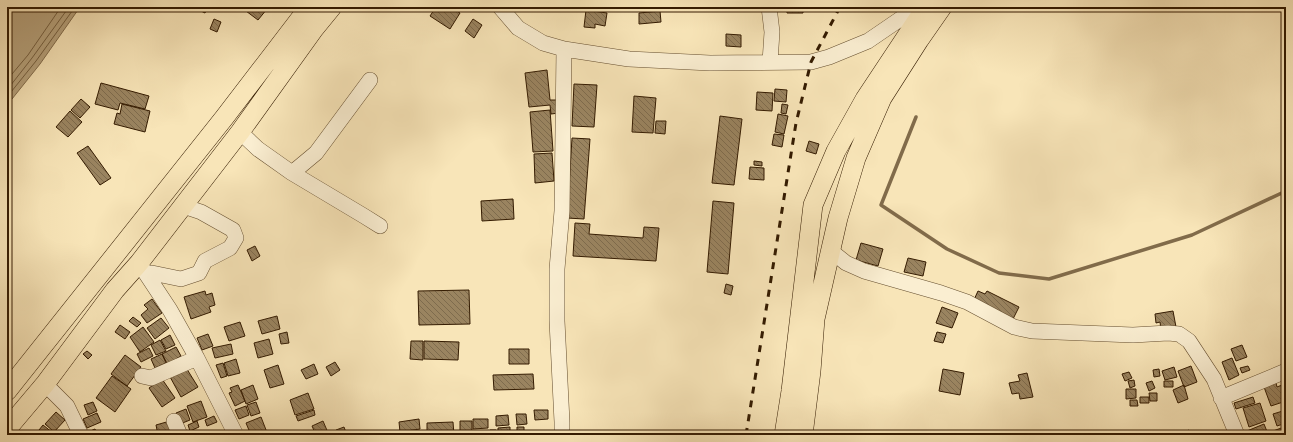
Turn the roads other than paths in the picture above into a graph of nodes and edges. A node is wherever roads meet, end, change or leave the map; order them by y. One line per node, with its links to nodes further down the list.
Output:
1 (309, 7): 21 (main road)
2 (332, 7): 11 (main road)
3 (500, 7): 8 (street)
4 (768, 7): 9 (street)
5 (915, 7): 9 (street)
6 (926, 7): 29 (main road)
7 (942, 7): 15 (main road)
8 (564, 49): 9 (street); 28 (street)
9 (770, 62)
10 (370, 80): 12 (street)
11 (240, 132): 12 (street); 13 (main road)
12 (292, 173): 14 (street)
13 (183, 206): 16 (main road); 16 (street)
14 (380, 226)
15 (831, 251): 22 (street); 30 (main road)
16 (143, 268): 17 (street); 20 (main road)
17 (197, 358): 19 (street); 27 (street)
18 (1285, 374): 22 (street)
19 (142, 376)
20 (45, 384): 24 (main road); 25 (street)
21 (7, 390)
22 (1221, 398): 31 (street)
23 (174, 421): 26 (street)
24 (7, 430)
25 (81, 435)
26 (180, 435)
27 (236, 435)
28 (562, 435)
29 (784, 435)
30 (803, 435)
31 (1237, 435)

